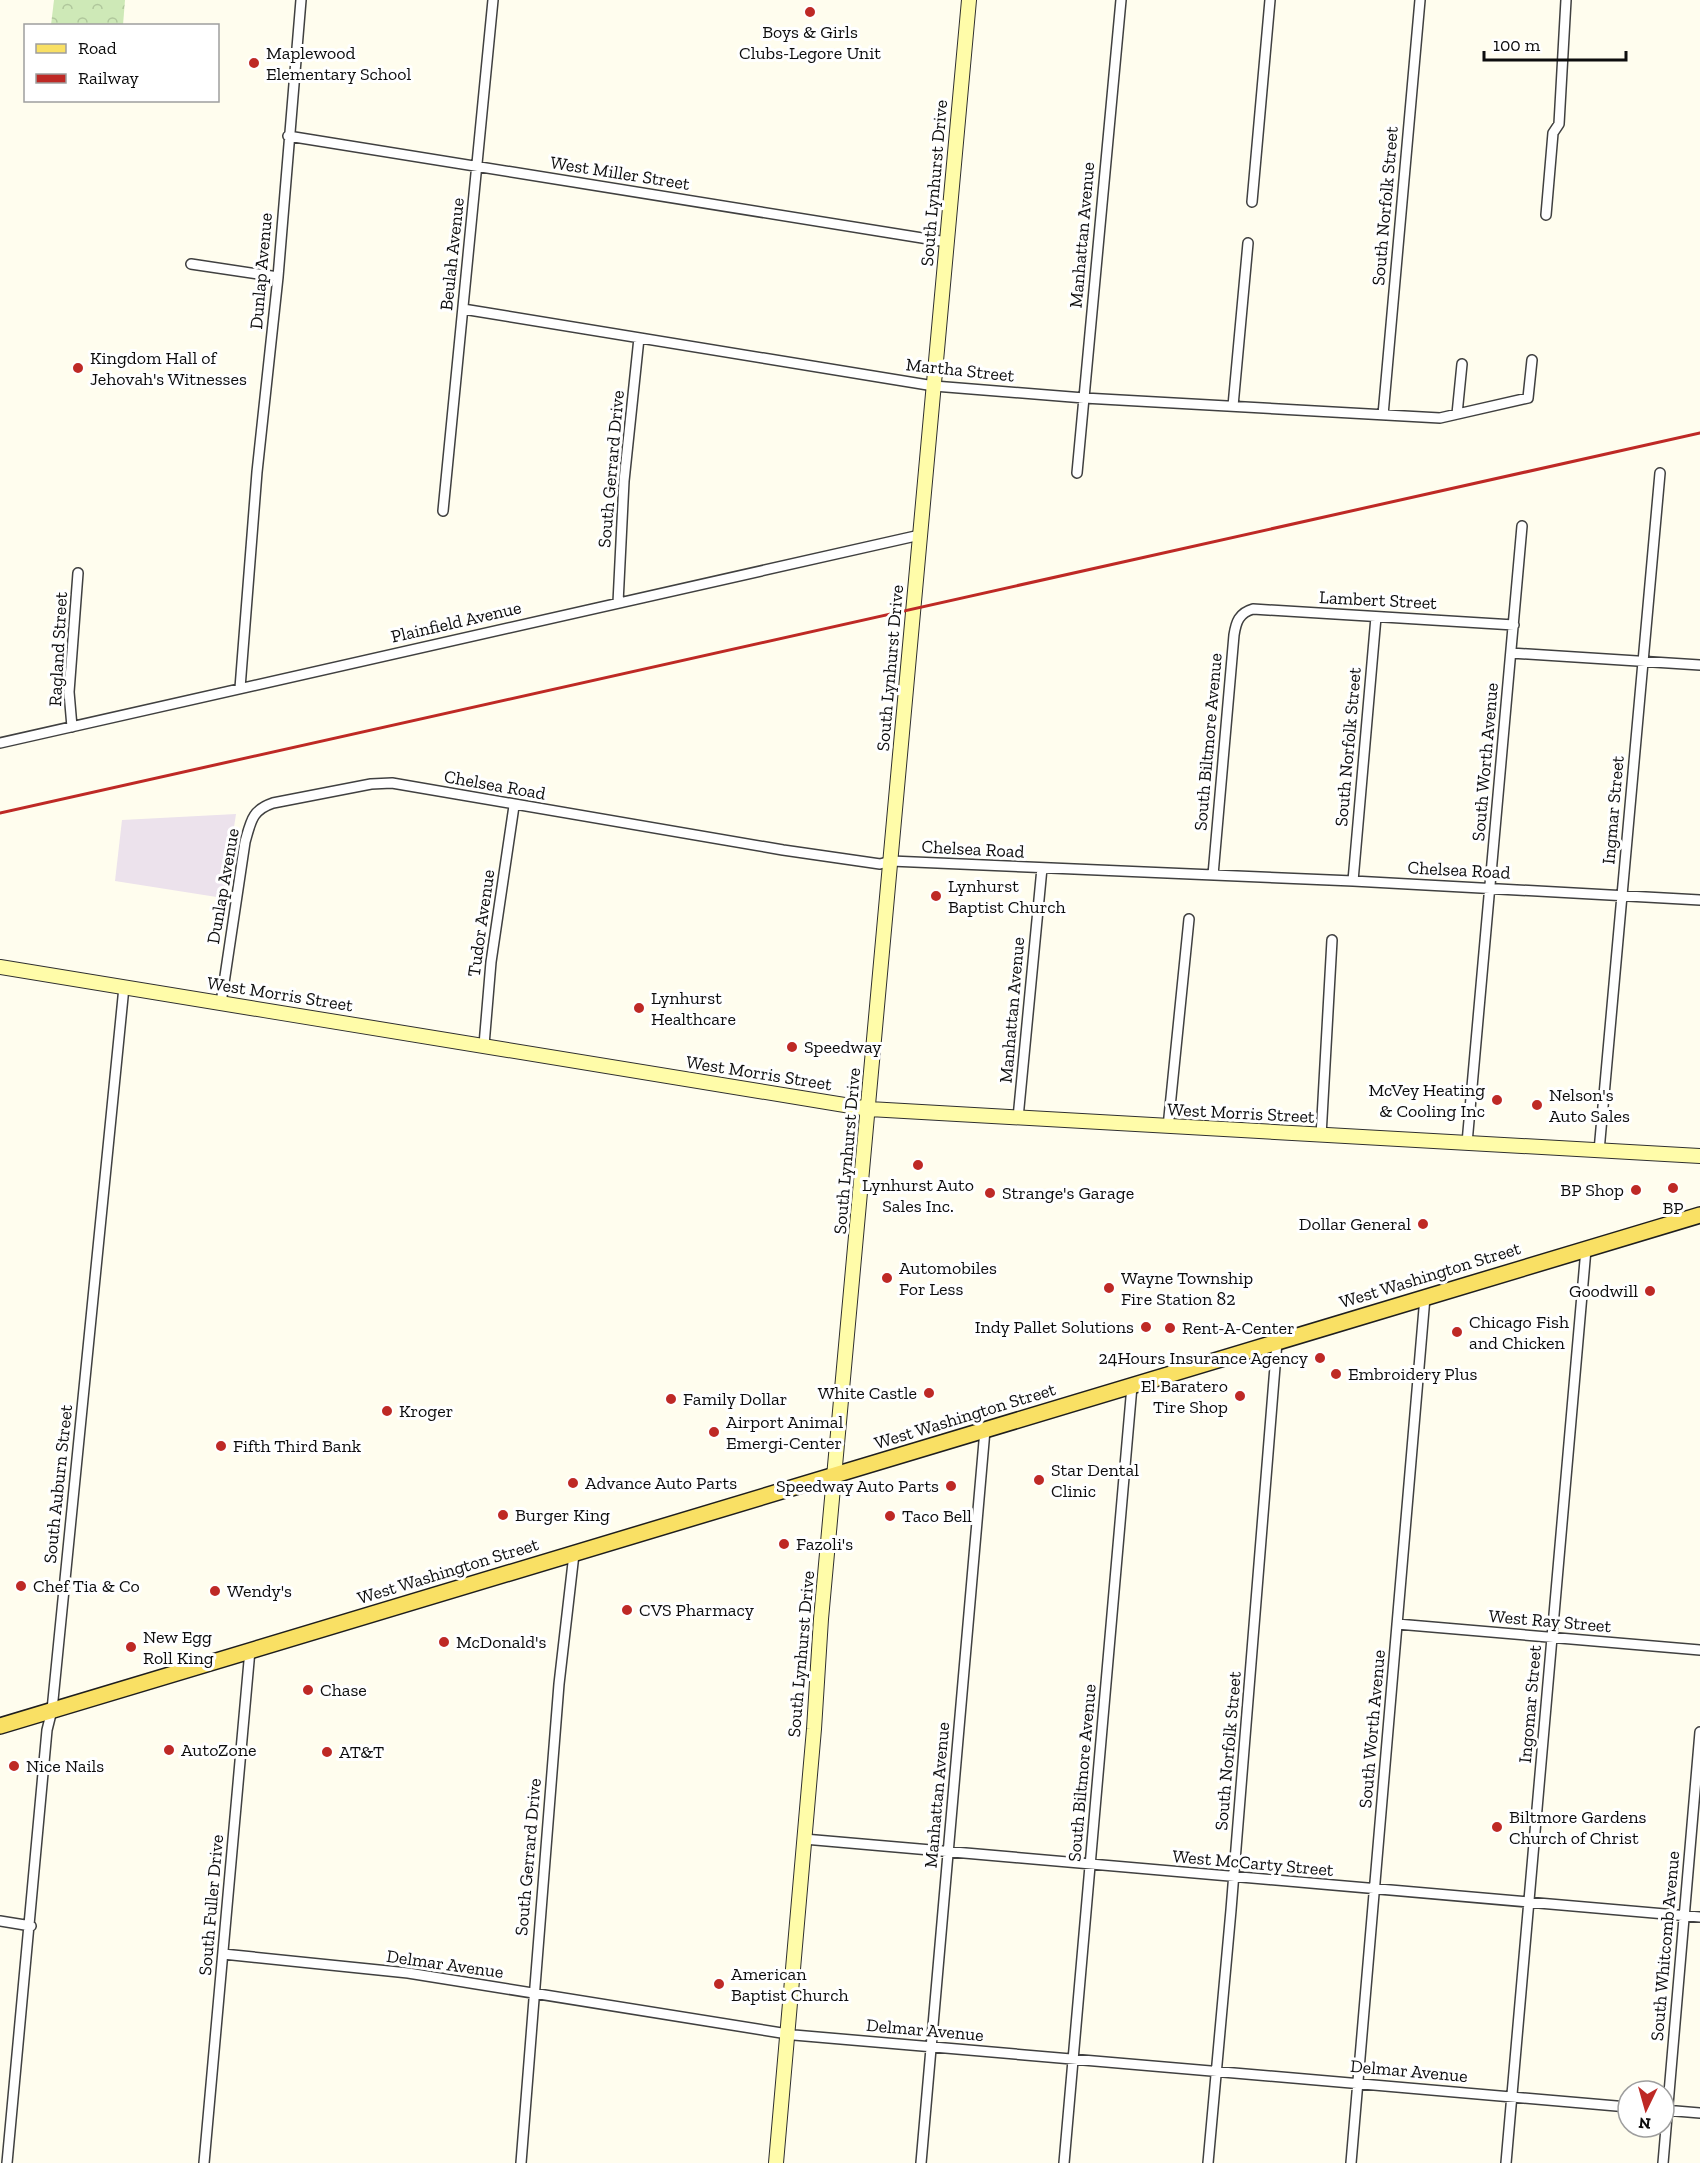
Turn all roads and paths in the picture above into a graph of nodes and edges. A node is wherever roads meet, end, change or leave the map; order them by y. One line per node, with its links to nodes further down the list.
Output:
1 (301, 0): 8 (street, Dunlap Avenue)
2 (493, 0): 9 (street, Beulah Avenue)
3 (969, 0): 12 (main road, South Lynhurst Drive)
4 (1121, 0): 21 (street, Manhattan Avenue)
5 (1270, 0): 10 (street)
6 (1420, 0): 24 (street, South Norfolk Street)
7 (1566, 0): 11 (street)
8 (288, 136): 9 (street, West Miller Street); 15 (street, Dunlap Avenue)
9 (478, 166): 12 (street, West Miller Street); 16 (street, Beulah Avenue)
10 (1252, 202)
11 (1545, 215)
12 (947, 242): 20 (main road, South Lynhurst Drive)
13 (1248, 243): 22 (street)
14 (191, 264): 15 (street)
15 (278, 277): 38 (street, Dunlap Avenue)
16 (463, 309): 17 (street, Martha Street); 27 (street, Beulah Avenue)
17 (639, 339): 20 (street, Martha Street); 31 (street, South Gerrard Drive)
18 (1532, 360): 23 (street)
19 (1462, 364): 23 (street)
20 (934, 386): 21 (street, Martha Street); 29 (main road, South Lynhurst Drive)
21 (1083, 398): 22 (street, Martha Street); 26 (street, Manhattan Avenue)
22 (1233, 406): 24 (street, Martha Street)
23 (1457, 414): 24 (street, Martha Street)
24 (1383, 415)
25 (1660, 472): 36 (street, Ingmar Street)
26 (1077, 473)
27 (443, 511)
28 (1522, 526): 34 (street, South Worth Avenue)
29 (920, 535): 31 (street, Plainfield Avenue); 43 (main road, South Lynhurst Drive)
30 (78, 573): 39 (street, Ragland Street)
31 (618, 603): 38 (street, Plainfield Avenue)
32 (1242, 615): 33 (street, Lambert Street); 45 (street, South Biltmore Avenue)
33 (1376, 616): 34 (street, Lambert Street); 46 (street, South Norfolk Street)
34 (1514, 625): 35 (street, South Worth Avenue)
35 (1511, 653): 36 (street); 47 (street, South Worth Avenue)
36 (1643, 661): 37 (street); 48 (street, Ingmar Street)
37 (1700, 665)
38 (240, 688): 39 (street, Plainfield Avenue)
39 (72, 727): 40 (street, Plainfield Avenue)
40 (0, 743)
41 (514, 806): 42 (street, Chelsea Road); 43 (street, Chelsea Road); 55 (street, Tudor Avenue)
42 (256, 812): 54 (street, Dunlap Avenue)
43 (891, 861): 44 (street, Chelsea Road); 56 (main road, South Lynhurst Drive)
44 (1042, 868): 45 (street, Chelsea Road); 57 (street, Manhattan Avenue)
45 (1213, 875): 46 (street, Chelsea Road)
46 (1353, 881): 47 (street, Chelsea Road)
47 (1491, 889): 48 (street, Chelsea Road); 60 (street, South Worth Avenue)
48 (1623, 896): 49 (street, Chelsea Road); 61 (street, Ingmar Street)
49 (1700, 900)
50 (1189, 920): 58 (street)
51 (1332, 940): 59 (street)
52 (0, 967): 53 (main road, West Morris Street)
53 (124, 987): 54 (main road, West Morris Street); 75 (street, South Auburn Street)
54 (221, 1002): 55 (main road, West Morris Street)
55 (484, 1045): 56 (main road, West Morris Street)
56 (869, 1108): 57 (main road, West Morris Street); 69 (main road, South Lynhurst Drive)
57 (1018, 1118): 58 (main road, West Morris Street)
58 (1168, 1127): 59 (main road, West Morris Street)
59 (1321, 1136): 60 (main road, West Morris Street)
60 (1467, 1143): 61 (main road, West Morris Street)
61 (1599, 1151): 62 (main road, West Morris Street)
62 (1700, 1156)
63 (1700, 1215): 64 (main road, West Washington Street)
64 (1586, 1249): 65 (main road, West Washington Street); 72 (street, Ingomar Street)
65 (1425, 1297): 66 (main road, West Washington Street); 71 (street, South Worth Avenue)
66 (1277, 1342): 67 (main road, West Washington Street); 81 (street, South Norfolk Street)
67 (1132, 1386): 68 (main road, West Washington Street); 80 (street, South Biltmore Avenue)
68 (985, 1430): 69 (main road, West Washington Street); 79 (street, Manhattan Avenue)
69 (834, 1476): 70 (main road, West Washington Street); 78 (main road, South Lynhurst Drive)
70 (574, 1554): 73 (main road, West Washington Street); 89 (street, South Gerrard Drive)
71 (1397, 1624): 72 (street, West Ray Street); 82 (street, South Worth Avenue)
72 (1553, 1638): 74 (street, West Ray Street); 83 (street, Ingomar Street)
73 (250, 1650): 75 (main road, West Washington Street); 88 (street, South Fuller Drive)
74 (1700, 1650)
75 (52, 1710): 76 (main road, West Washington Street); 87 (street, South Auburn Street)
76 (0, 1725)
77 (1700, 1732): 84 (street, South Whitcomb Avenue)
78 (804, 1839): 79 (street, West McCarty Street); 90 (main road, South Lynhurst Drive)
79 (948, 1852): 80 (street, West McCarty Street); 91 (street, Manhattan Avenue)
80 (1091, 1865): 81 (street, West McCarty Street); 92 (street, South Biltmore Avenue)
81 (1234, 1877): 82 (street, West McCarty Street); 93 (street, South Norfolk Street)
82 (1374, 1890): 83 (street, West McCarty Street); 95 (street, South Worth Avenue)
83 (1529, 1903): 84 (street, West McCarty Street); 96 (street, Ingomar Street)
84 (1684, 1916): 85 (street, West McCarty Street); 94 (street, South Whitcomb Avenue)
85 (1700, 1917)
86 (0, 1921): 87 (street)
87 (31, 1926): 100 (street, South Auburn Street)
88 (223, 1954): 89 (street, Delmar Avenue); 103 (street, South Fuller Drive)
89 (534, 1994): 90 (street, Delmar Avenue); 104 (street, South Gerrard Drive)
90 (787, 2034): 91 (street, Delmar Avenue); 105 (main road, South Lynhurst Drive)
91 (931, 2048): 92 (street, Delmar Avenue); 106 (street, Manhattan Avenue)
92 (1073, 2059): 93 (street, Delmar Avenue); 107 (street, South Biltmore Avenue)
93 (1216, 2071): 95 (street, Delmar Avenue); 108 (street, South Norfolk Street)
94 (1669, 2079)
95 (1358, 2084): 96 (street, Delmar Avenue); 109 (street, South Worth Avenue)
96 (1512, 2097): 97 (street, Delmar Avenue); 110 (street, Ingomar Street)
97 (1616, 2106)
98 (1676, 2111): 99 (street)
99 (1700, 2113)
100 (5, 2137): 102 (street, South Auburn Street)
101 (1665, 2139): 111 (street, South Whitcomb Avenue)
102 (8, 2163)
103 (204, 2163)
104 (521, 2163)
105 (776, 2163)
106 (921, 2163)
107 (1064, 2163)
108 (1208, 2163)
109 (1351, 2163)
110 (1506, 2163)
111 (1664, 2163)

